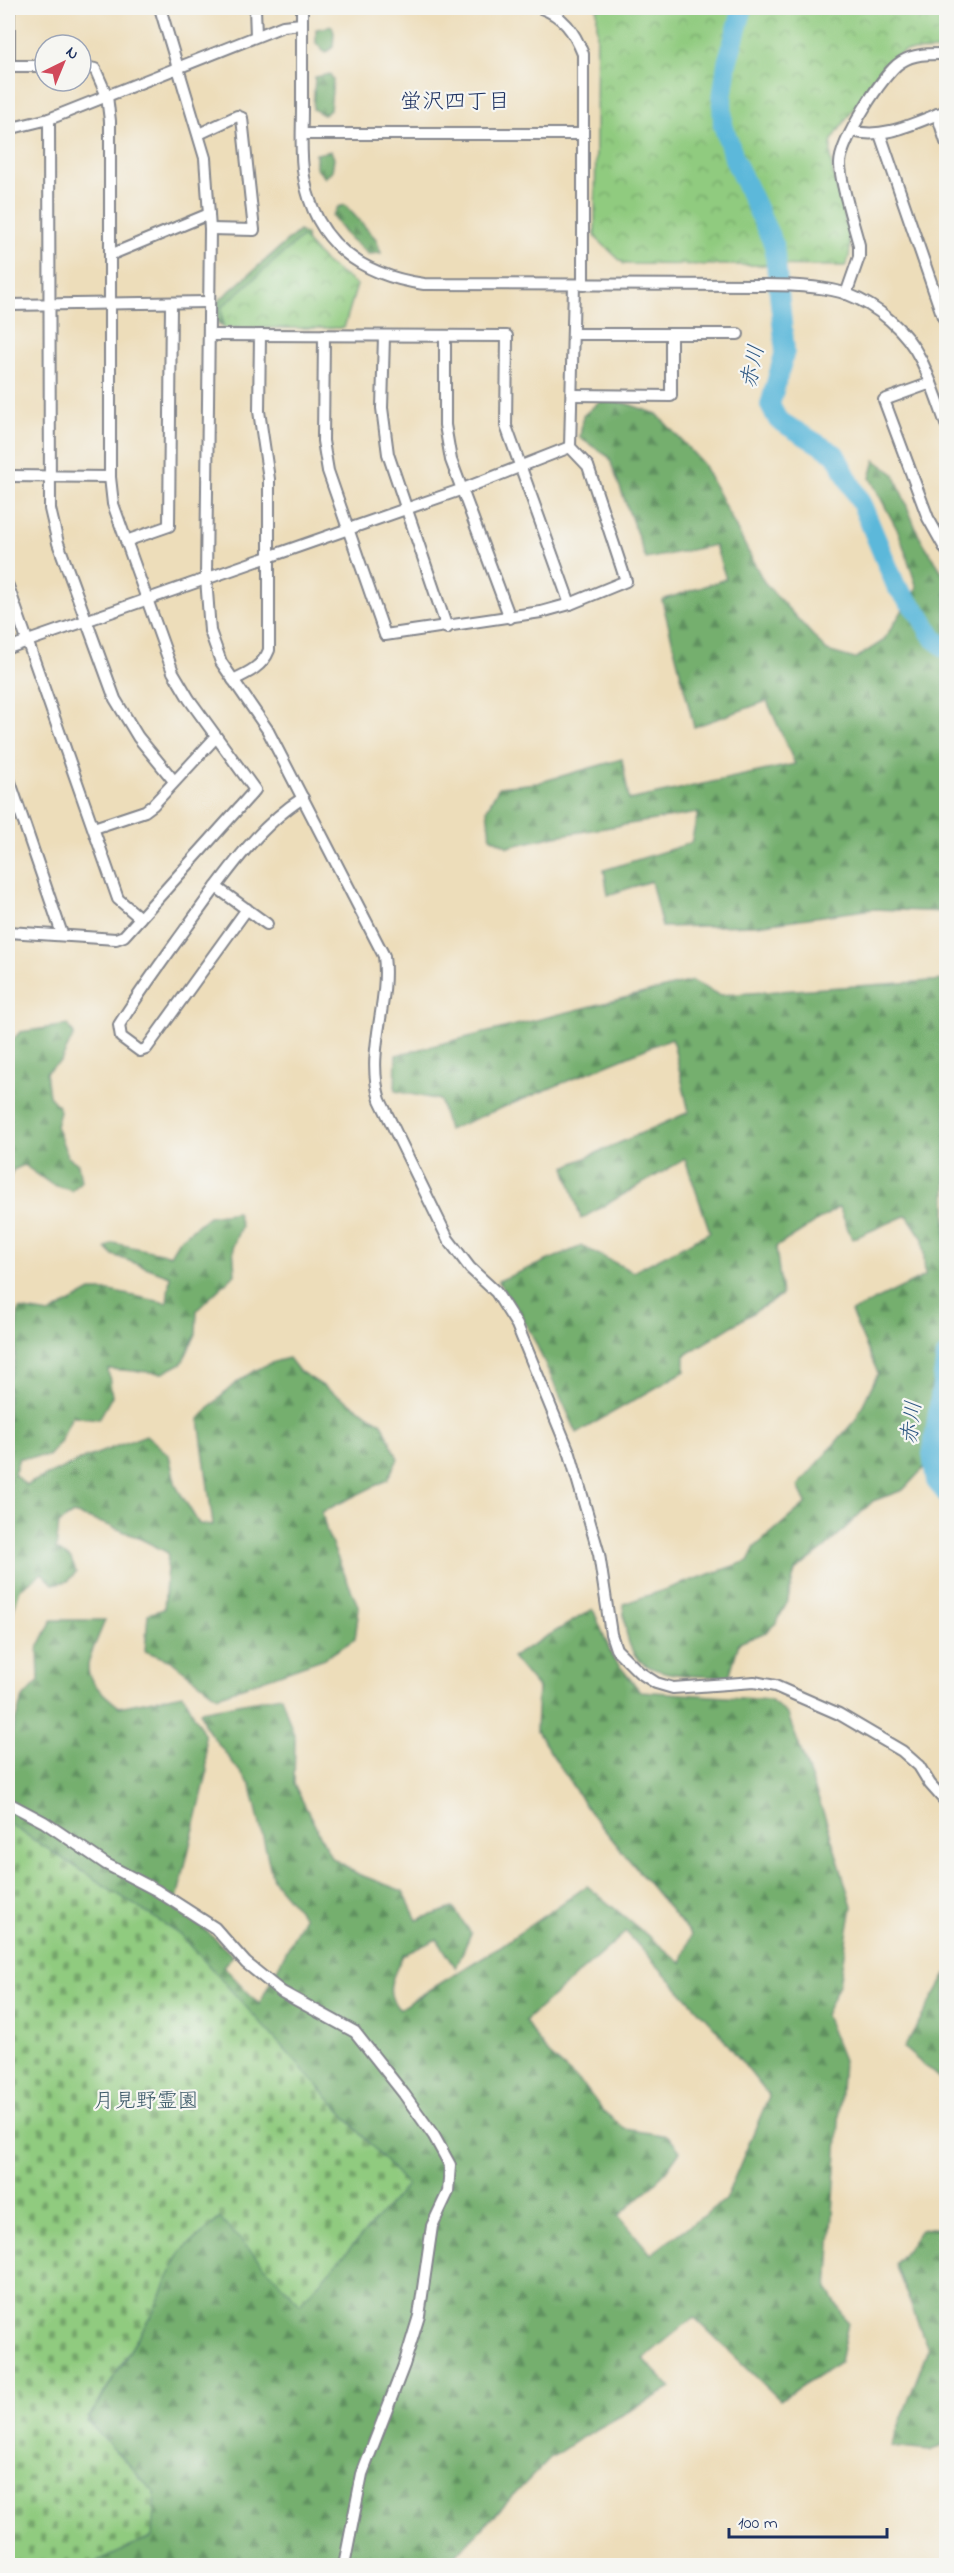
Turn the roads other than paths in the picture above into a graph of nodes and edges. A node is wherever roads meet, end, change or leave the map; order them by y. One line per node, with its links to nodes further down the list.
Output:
1 (9, 8): 9 (street)
2 (160, 8): 11 (street)
3 (255, 8): 7 (street)
4 (302, 8): 6 (street)
5 (541, 8): 20 (street)
6 (302, 24): 7 (street); 19 (street)
7 (256, 36): 11 (street)
8 (946, 54): 17 (street)
9 (8, 66): 10 (street)
10 (33, 66)
11 (178, 67): 13 (street); 18 (street)
12 (93, 69): 13 (street)
13 (107, 96): 15 (street); 25 (street)
14 (942, 113): 21 (street); 22 (street)
15 (49, 119): 16 (street); 30 (street)
16 (8, 129)
17 (852, 131): 21 (street); 27 (street)
18 (200, 134): 23 (street); 24 (street)
19 (302, 134): 20 (street); 26 (street)
20 (583, 134): 26 (street)
21 (880, 134): 33 (street)
22 (946, 142)
23 (209, 214): 24 (street); 25 (street)
24 (210, 229): 28 (street)
25 (110, 255): 31 (street)
26 (578, 285): 27 (street); 35 (street)
27 (846, 294): 42 (street)
28 (209, 302): 29 (street); 38 (street)
29 (171, 303): 31 (street); 53 (street)
30 (50, 304): 31 (street); 32 (street); 47 (street)
31 (108, 304): 49 (street)
32 (8, 305)
33 (946, 316)
34 (324, 334): 39 (street); 40 (street); 52 (street)
35 (573, 334): 36 (street); 43 (street)
36 (671, 334): 37 (street); 43 (street)
37 (738, 334)
38 (210, 335): 39 (street); 56 (street)
39 (260, 335): 55 (street)
40 (384, 336): 41 (street); 51 (street)
41 (445, 336): 46 (street); 50 (street)
42 (931, 383): 44 (street); 54 (street)
43 (573, 394): 45 (street)
44 (946, 424)
45 (570, 447): 46 (street); 59 (street)
46 (520, 467): 50 (street); 59 (street)
47 (49, 475): 48 (street); 49 (street); 61 (street)
48 (8, 476)
49 (110, 477): 53 (street)
50 (462, 489): 51 (street); 60 (street)
51 (405, 509): 52 (street); 62 (street)
52 (347, 529): 55 (street); 62 (street)
53 (126, 541): 58 (street)
54 (946, 549)
55 (269, 555): 56 (street); 65 (street)
56 (206, 578): 58 (street); 65 (street)
57 (8, 586): 63 (street)
58 (146, 599): 61 (street); 66 (street)
59 (570, 604): 60 (street)
60 (510, 618): 62 (street)
61 (87, 620): 63 (street); 68 (street)
62 (447, 628)
63 (27, 641): 64 (street); 70 (street)
64 (8, 648)
65 (233, 680): 69 (street)
66 (216, 737): 68 (street); 73 (street)
67 (8, 776): 76 (street)
68 (174, 782): 70 (street)
69 (303, 798): 71 (street); 77 (street)
70 (94, 828): 73 (street)
71 (216, 887): 72 (street); 72 (street)
72 (247, 909): 74 (street)
73 (140, 918): 76 (street)
74 (267, 924)
75 (8, 932): 76 (street)
76 (62, 934)
77 (946, 1802)
78 (8, 1803): 79 (street)
79 (344, 2565)

